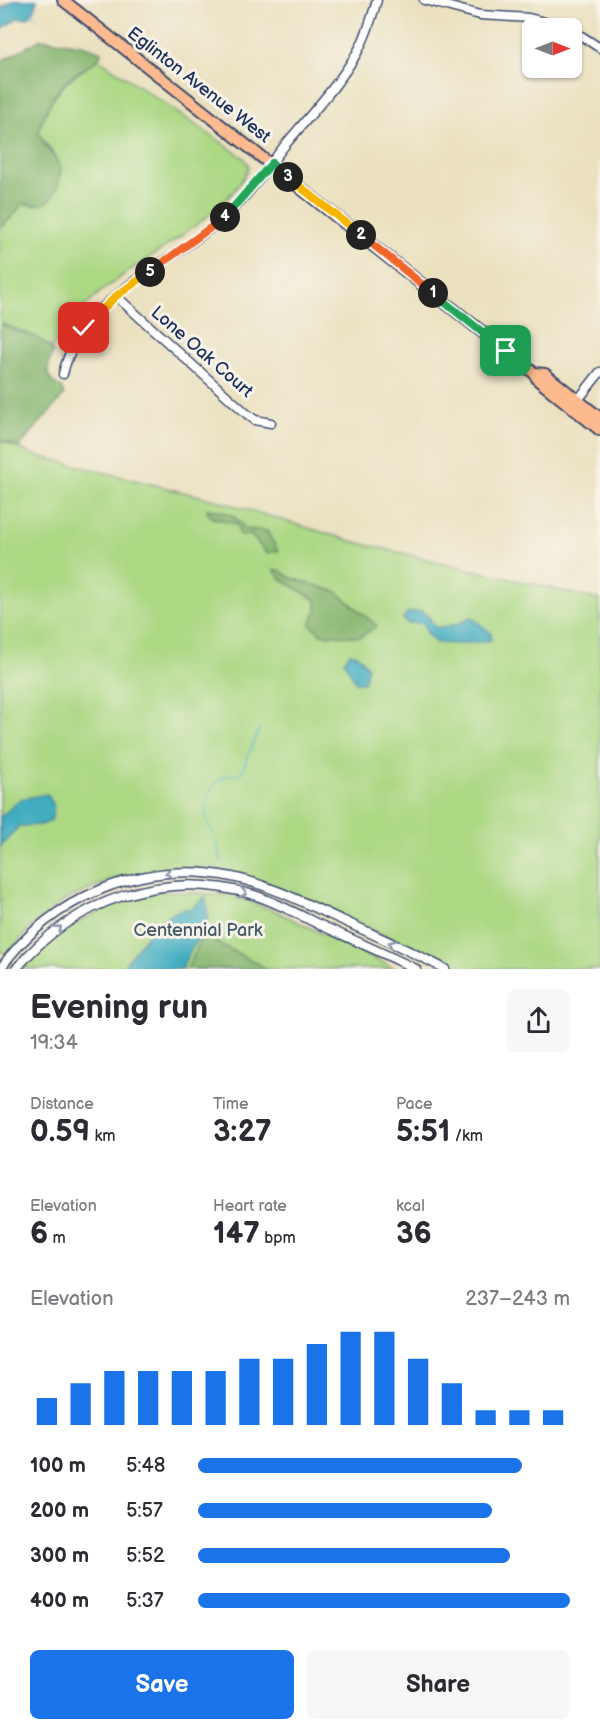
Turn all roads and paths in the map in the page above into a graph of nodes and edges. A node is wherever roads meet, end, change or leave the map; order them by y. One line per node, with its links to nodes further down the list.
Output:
1 (378, 0): 7 (street)
2 (424, 0): 4 (street)
3 (65, 2): 7 (main road, Eglinton Avenue West)
4 (530, 18)
5 (582, 37): 6 (street)
6 (600, 48)
7 (272, 163): 8 (street); 11 (main road, Eglinton Avenue West)
8 (116, 296): 10 (street); 13 (street, Lone Oak Court)
9 (600, 372): 11 (street)
10 (63, 374)
11 (575, 404): 12 (main road, Eglinton Avenue West); 14 (main road, Eglinton Avenue West)
12 (600, 418)
13 (272, 423)
14 (600, 430)
15 (0, 969): 18 (street, one-way to 15)
16 (16, 969): 17 (street, one-way to 17)
17 (416, 969)
18 (445, 969)

